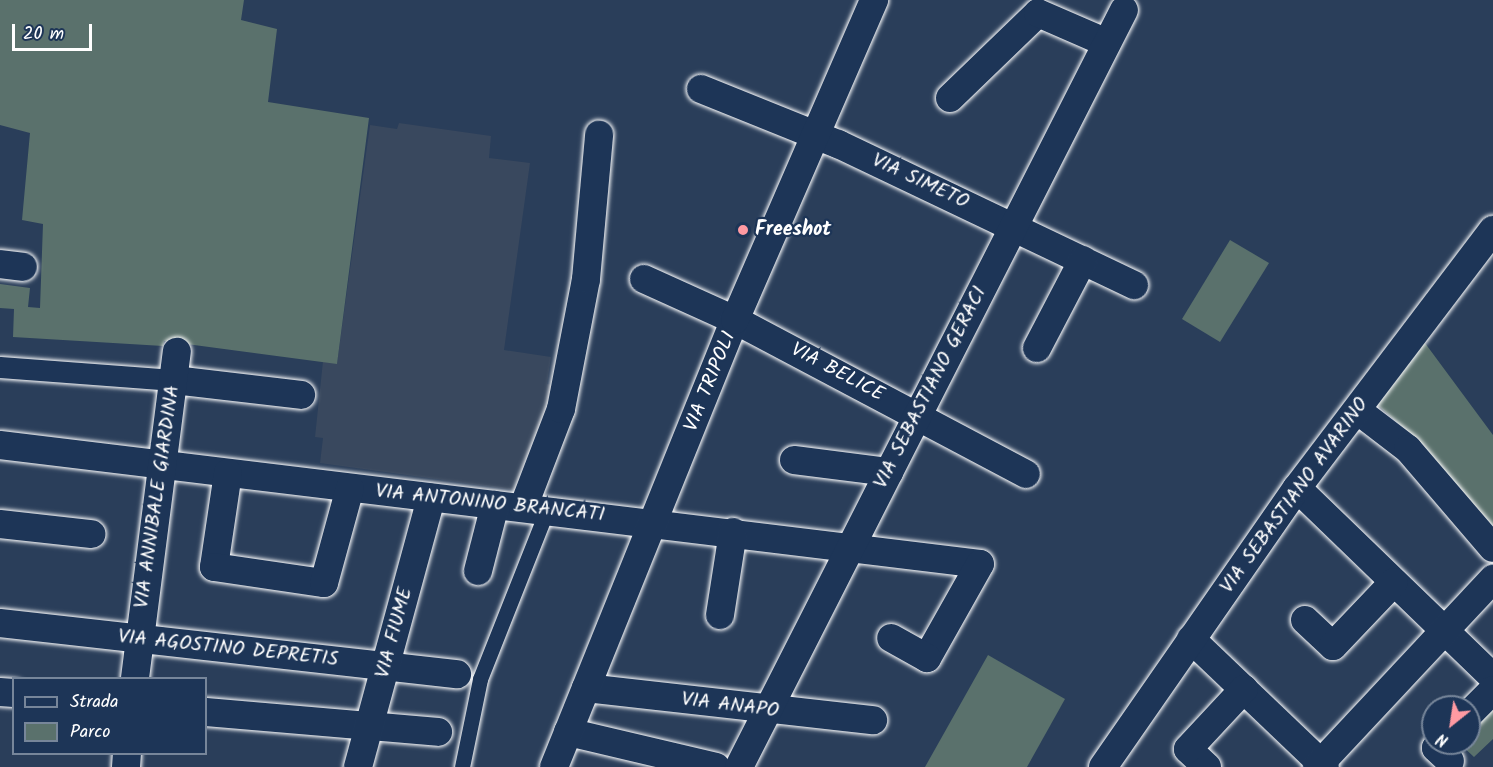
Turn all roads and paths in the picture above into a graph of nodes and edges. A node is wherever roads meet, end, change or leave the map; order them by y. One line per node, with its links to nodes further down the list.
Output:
1 (874, 0): 7 (street, VIA TRIPOLI)
2 (1124, 10): 3 (street, VIA SEBASTIANO GERACI)
3 (1107, 43): 5 (street); 8 (street, VIA SEBASTIANO GERACI)
4 (701, 89): 7 (street, VIA SIMETO)
5 (950, 98)
6 (599, 135): 31 (street)
7 (816, 136): 8 (street, VIA SIMETO); 13 (street, VIA TRIPOLI)
8 (1014, 227): 10 (street, VIA SIMETO); 20 (street, VIA SEBASTIANO GERACI)
9 (1493, 230): 19 (street, VIA SEBASTIANO AVARINO)
10 (1083, 261): 12 (street, VIA SIMETO); 14 (street)
11 (644, 279): 13 (street, VIA BELICE)
12 (1134, 285)
13 (735, 320): 20 (street, VIA BELICE); 32 (street, VIA TRIPOLI)
14 (1037, 348)
15 (177, 352): 17 (street, VIA ANNIBALE GIARDINA)
16 (0, 367): 17 (street)
17 (174, 380): 18 (street); 23 (street, VIA ANNIBALE GIARDINA)
18 (302, 395)
19 (1357, 410): 28 (street, VIA SEBASTIANO AVARINO); 36 (street)
20 (918, 416): 24 (street, VIA SEBASTIANO GERACI); 26 (street, VIA BELICE)
21 (0, 445): 23 (street, VIA ANTONINO BRANCATI)
22 (794, 460): 24 (street)
23 (163, 465): 25 (street, VIA ANTONINO BRANCATI); 47 (street, VIA ANNIBALE GIARDINA)
24 (889, 472): 37 (street, VIA SEBASTIANO GERACI)
25 (228, 473): 27 (street, VIA ANTONINO BRANCATI); 27 (street)
26 (1026, 474)
27 (350, 488): 29 (street, VIA ANTONINO BRANCATI)
28 (1297, 488): 40 (street); 46 (street, VIA SEBASTIANO AVARINO)
29 (432, 498): 30 (street, VIA ANTONINO BRANCATI); 48 (street, VIA FIUME)
30 (495, 505): 31 (street, VIA ANTONINO BRANCATI); 38 (street)
31 (535, 510): 32 (street, VIA ANTONINO BRANCATI); 64 (lane)
32 (655, 522): 34 (street, VIA ANTONINO BRANCATI); 52 (street, VIA TRIPOLI)
33 (0, 524): 35 (street)
34 (733, 532): 37 (street, VIA ANTONINO BRANCATI); 41 (street)
35 (91, 534)
36 (1493, 548)
37 (849, 549): 45 (street, VIA ANTONINO BRANCATI); 56 (street, VIA SEBASTIANO GERACI)
38 (478, 571)
39 (1493, 579): 44 (street)
40 (1394, 582): 42 (street); 44 (street)
41 (720, 615)
42 (1305, 620)
43 (0, 622): 47 (street, VIA AGOSTINO DEPRETIS)
44 (1446, 632): 51 (street); 62 (street)
45 (891, 638)
46 (1191, 639): 53 (street); 68 (street, VIA SEBASTIANO AVARINO)
47 (139, 640): 48 (street, VIA AGOSTINO DEPRETIS); 50 (street, VIA ANNIBALE GIARDINA)
48 (387, 665): 49 (street, VIA AGOSTINO DEPRETIS); 59 (street, VIA FIUME)
49 (457, 674)
50 (135, 677)
51 (1493, 677)
52 (586, 688): 56 (street, VIA ANAPO); 61 (street, VIA TRIPOLI)
53 (1244, 689): 62 (street); 69 (street)
54 (1493, 690): 55 (street)
55 (1481, 702)
56 (767, 711): 58 (street, VIA ANAPO); 67 (street, VIA SEBASTIANO GERACI)
57 (207, 712): 59 (street)
58 (873, 720)
59 (369, 726): 60 (street); 63 (street, VIA FIUME)
60 (438, 732)
61 (568, 732): 65 (street, VIA TRIPOLI); 66 (street)
62 (1321, 766)
63 (358, 767)
64 (462, 767)
65 (554, 767)
66 (716, 767)
67 (739, 767)
68 (1103, 767)
69 (1207, 767)

